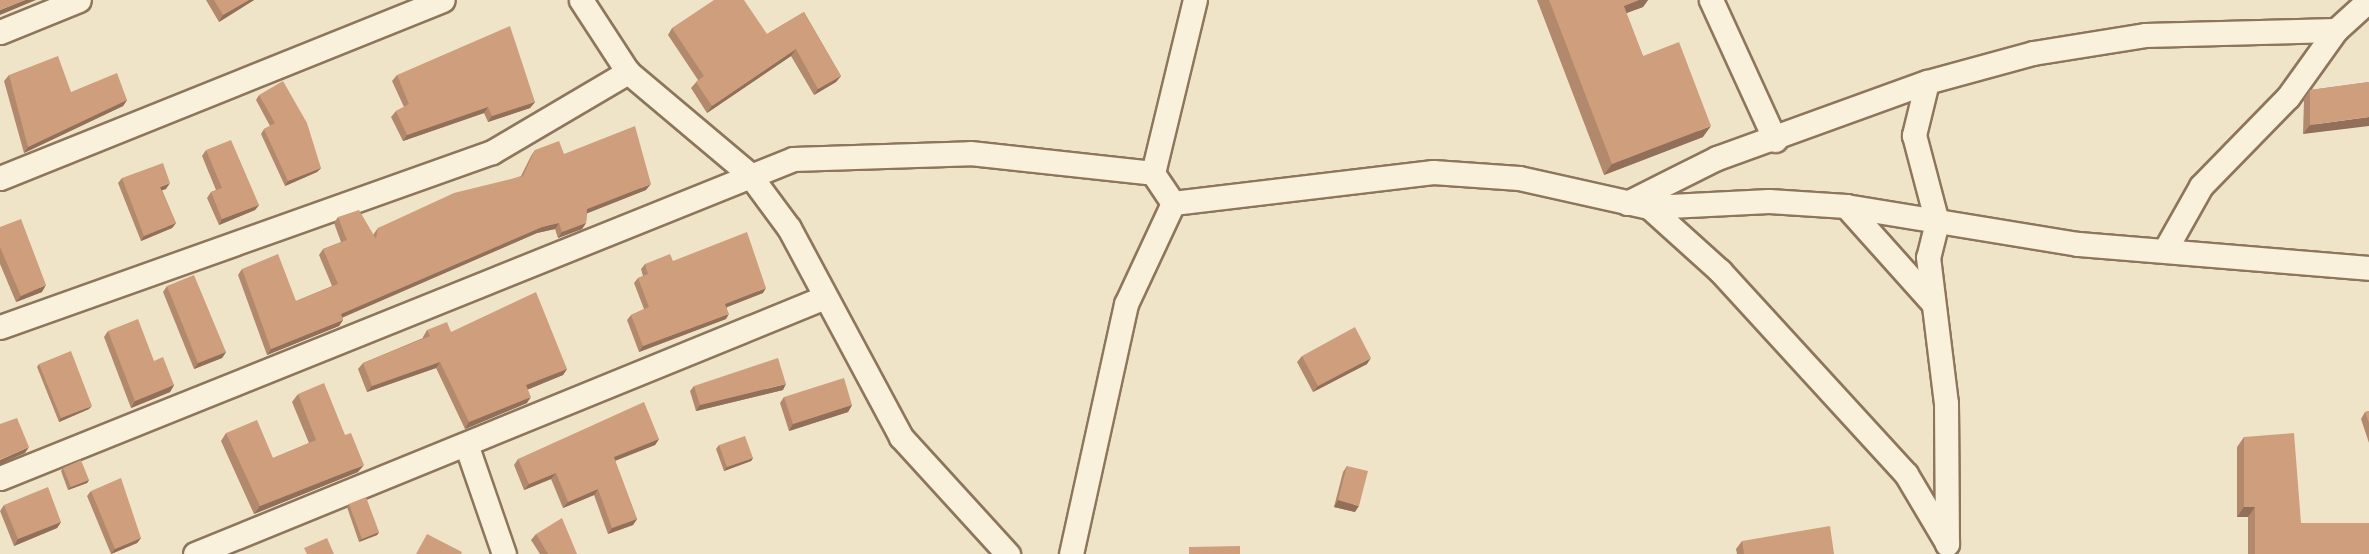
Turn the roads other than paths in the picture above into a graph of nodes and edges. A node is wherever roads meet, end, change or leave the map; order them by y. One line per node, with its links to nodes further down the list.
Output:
1 (79, 0): 8 (street)
2 (443, 0): 14 (street)
3 (581, 0): 9 (street)
4 (1195, 0): 12 (street)
5 (1711, 0): 11 (street)
6 (2369, 0): 7 (street)
7 (2336, 30): 10 (street); 19 (street)
8 (0, 32)
9 (628, 72): 13 (street); 23 (street)
10 (1927, 82): 11 (street); 18 (street)
11 (1775, 141): 16 (street)
12 (1153, 173): 13 (street); 15 (street)
13 (749, 174): 21 (street); 25 (street)
14 (0, 178)
15 (1173, 203): 16 (street); 30 (street)
16 (1638, 205): 17 (street); 26 (street)
17 (1846, 206): 18 (street); 22 (street)
18 (1937, 222): 19 (street); 22 (street)
19 (2165, 250): 20 (street)
20 (2369, 268)
21 (825, 297): 24 (street); 29 (street)
22 (1931, 301): 26 (street)
23 (0, 327)
24 (467, 447): 27 (street); 28 (street)
25 (0, 478)
26 (1948, 549)
27 (195, 554)
28 (504, 554)
29 (1008, 554)
30 (1071, 554)

